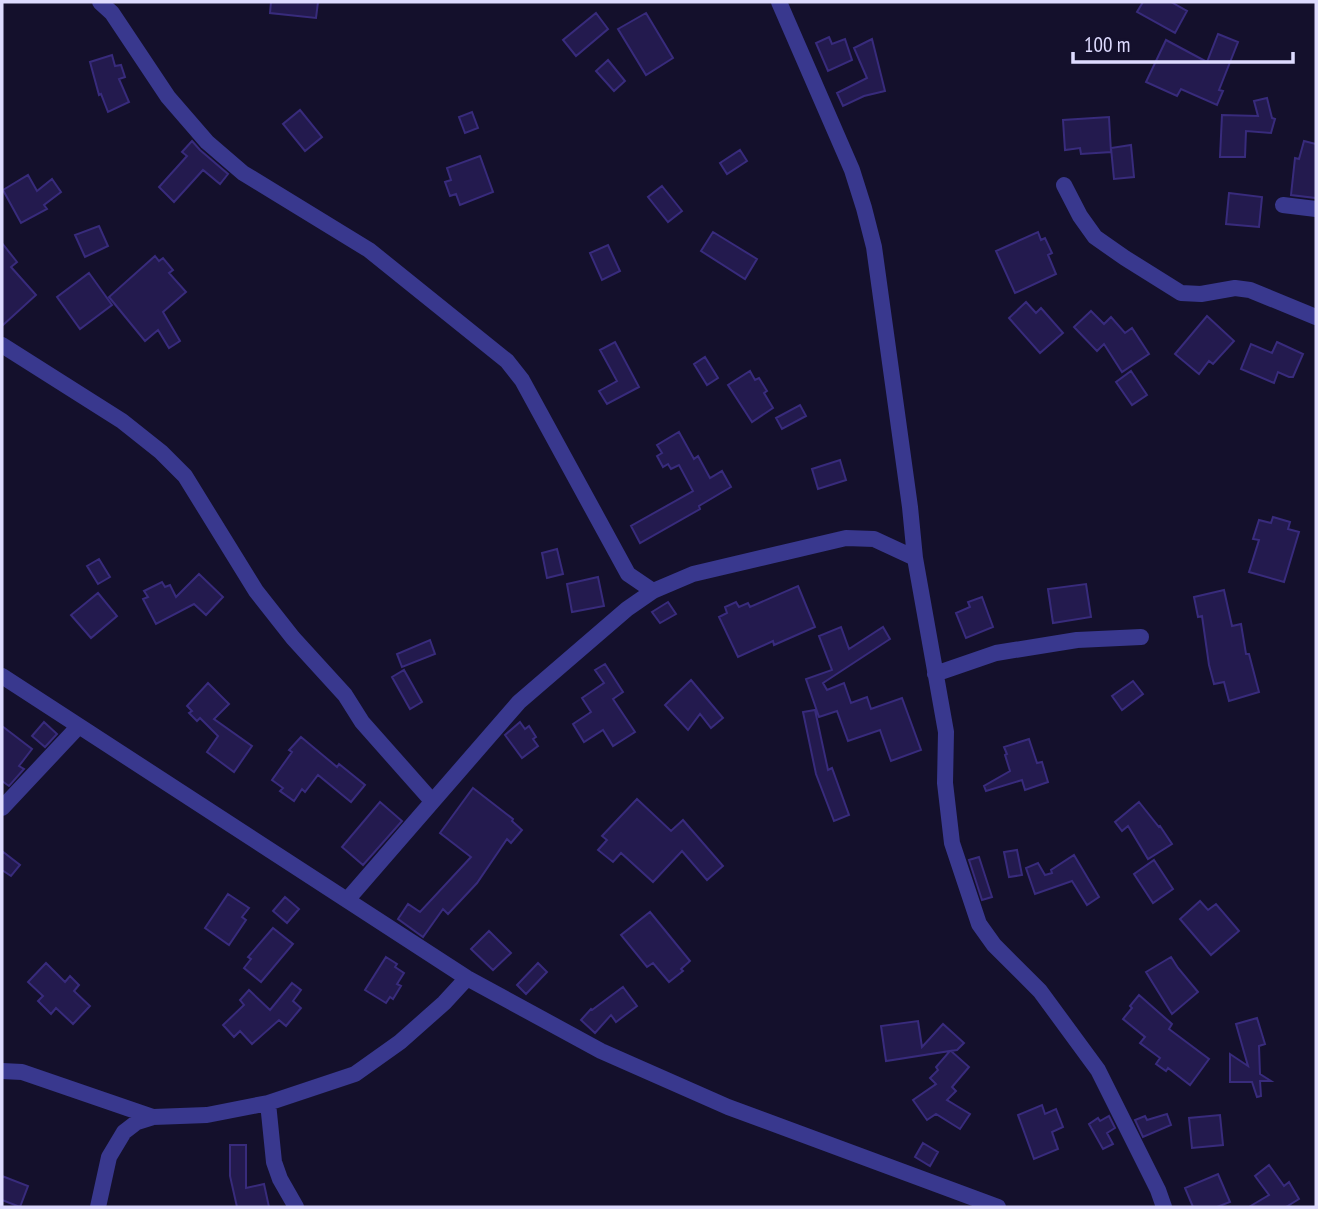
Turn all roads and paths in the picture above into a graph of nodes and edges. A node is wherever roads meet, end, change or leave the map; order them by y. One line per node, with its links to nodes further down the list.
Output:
1 (100, 2): 9 (street)
2 (779, 2): 8 (street)
3 (1064, 185): 6 (street)
4 (1283, 205): 5 (street)
5 (1316, 209)
6 (1316, 317)
7 (2, 345): 16 (street)
8 (915, 558): 10 (street); 13 (street)
9 (628, 574): 10 (street); 11 (street)
10 (653, 591): 11 (street)
11 (627, 609): 16 (street)
12 (1142, 637): 13 (street)
13 (935, 674): 26 (street)
14 (2, 676): 15 (street)
15 (78, 727): 17 (street); 18 (street)
16 (432, 801): 18 (street)
17 (2, 808)
18 (346, 900): 19 (street)
19 (467, 978): 21 (street); 25 (street)
20 (2, 1071): 22 (street)
21 (268, 1103): 22 (street); 24 (street)
22 (153, 1117): 23 (street)
23 (98, 1207)
24 (296, 1207)
25 (998, 1207)
26 (1164, 1207)

